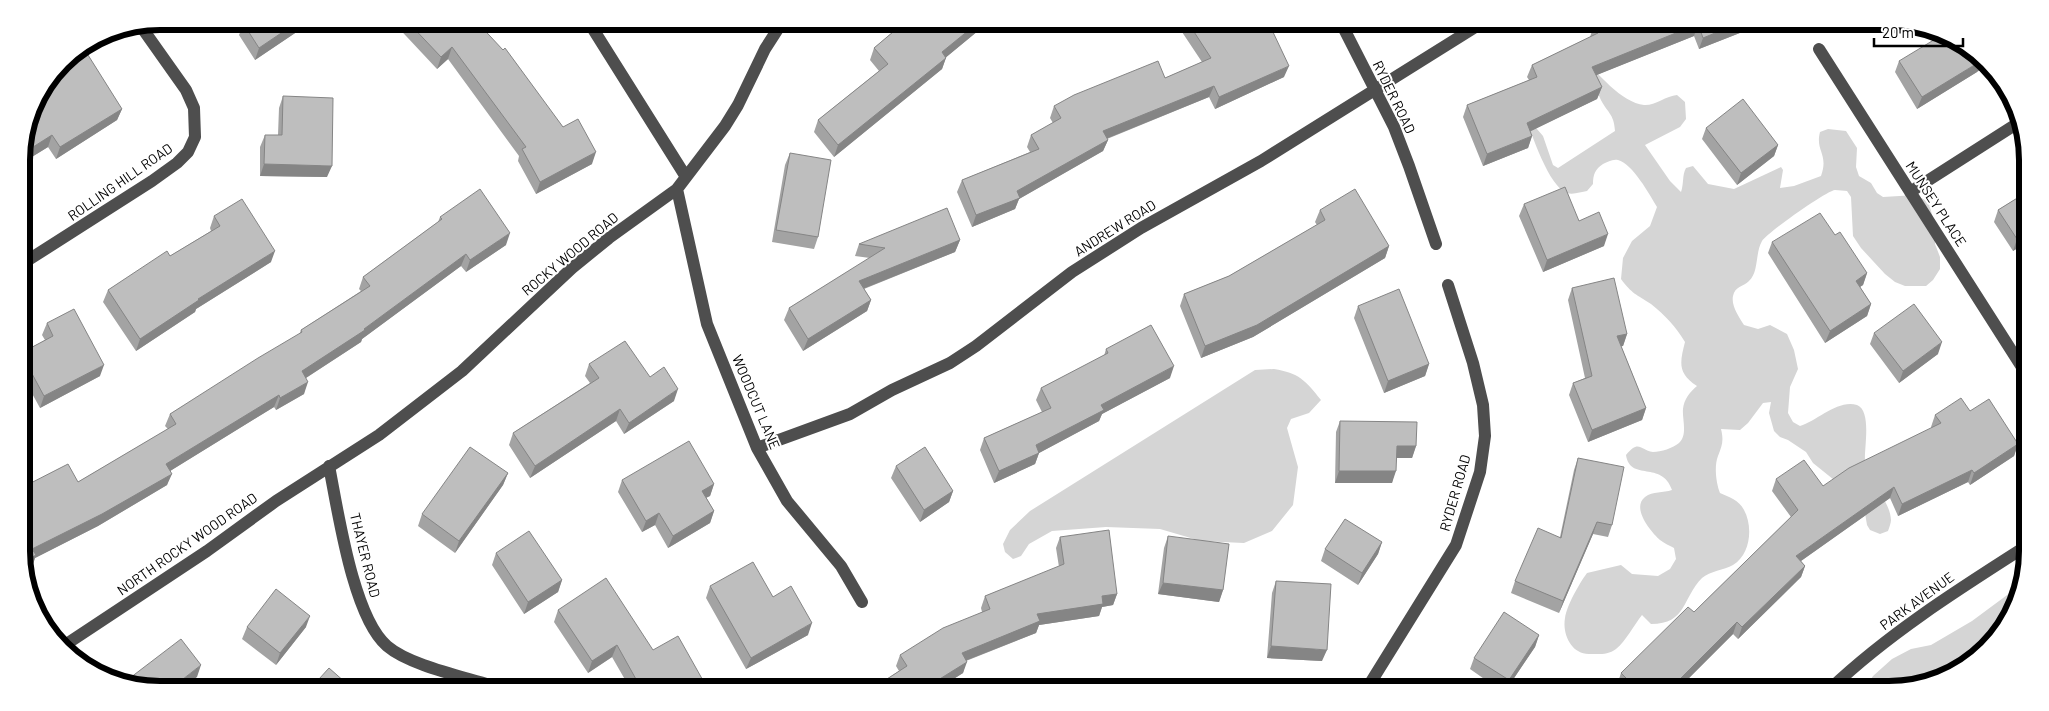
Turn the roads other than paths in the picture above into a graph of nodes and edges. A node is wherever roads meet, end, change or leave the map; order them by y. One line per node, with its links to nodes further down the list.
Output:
1 (594, 30): 9 (street)
2 (777, 30): 9 (street, ROCKY WOOD ROAD)
3 (1344, 30): 7 (street, RYDER ROAD)
4 (1470, 30): 7 (street, ANDREW ROAD)
5 (144, 31): 13 (street, ROLLING HILL ROAD)
6 (1819, 49): 11 (street, MUNSEY PLACE)
7 (1374, 89): 12 (street, RYDER ROAD); 16 (street, ANDREW ROAD)
8 (2014, 126): 11 (street)
9 (686, 177): 10 (street, ROCKY WOOD ROAD)
10 (677, 189): 16 (street, WOODCUT LANE); 17 (street, ROCKY WOOD ROAD)
11 (1910, 192): 15 (street, MUNSEY PLACE)
12 (1436, 244)
13 (30, 259)
14 (1448, 285): 22 (street, RYDER ROAD)
15 (2019, 362)
16 (757, 448): 19 (street, WOODCUT LANE)
17 (329, 466): 20 (street, NORTH ROCKY WOOD ROAD); 21 (street, THAYER ROAD)
18 (2019, 551): 23 (street, PARK AVENUE)
19 (862, 602)
20 (68, 643)
21 (478, 681)
22 (1372, 681)
23 (1840, 681)

